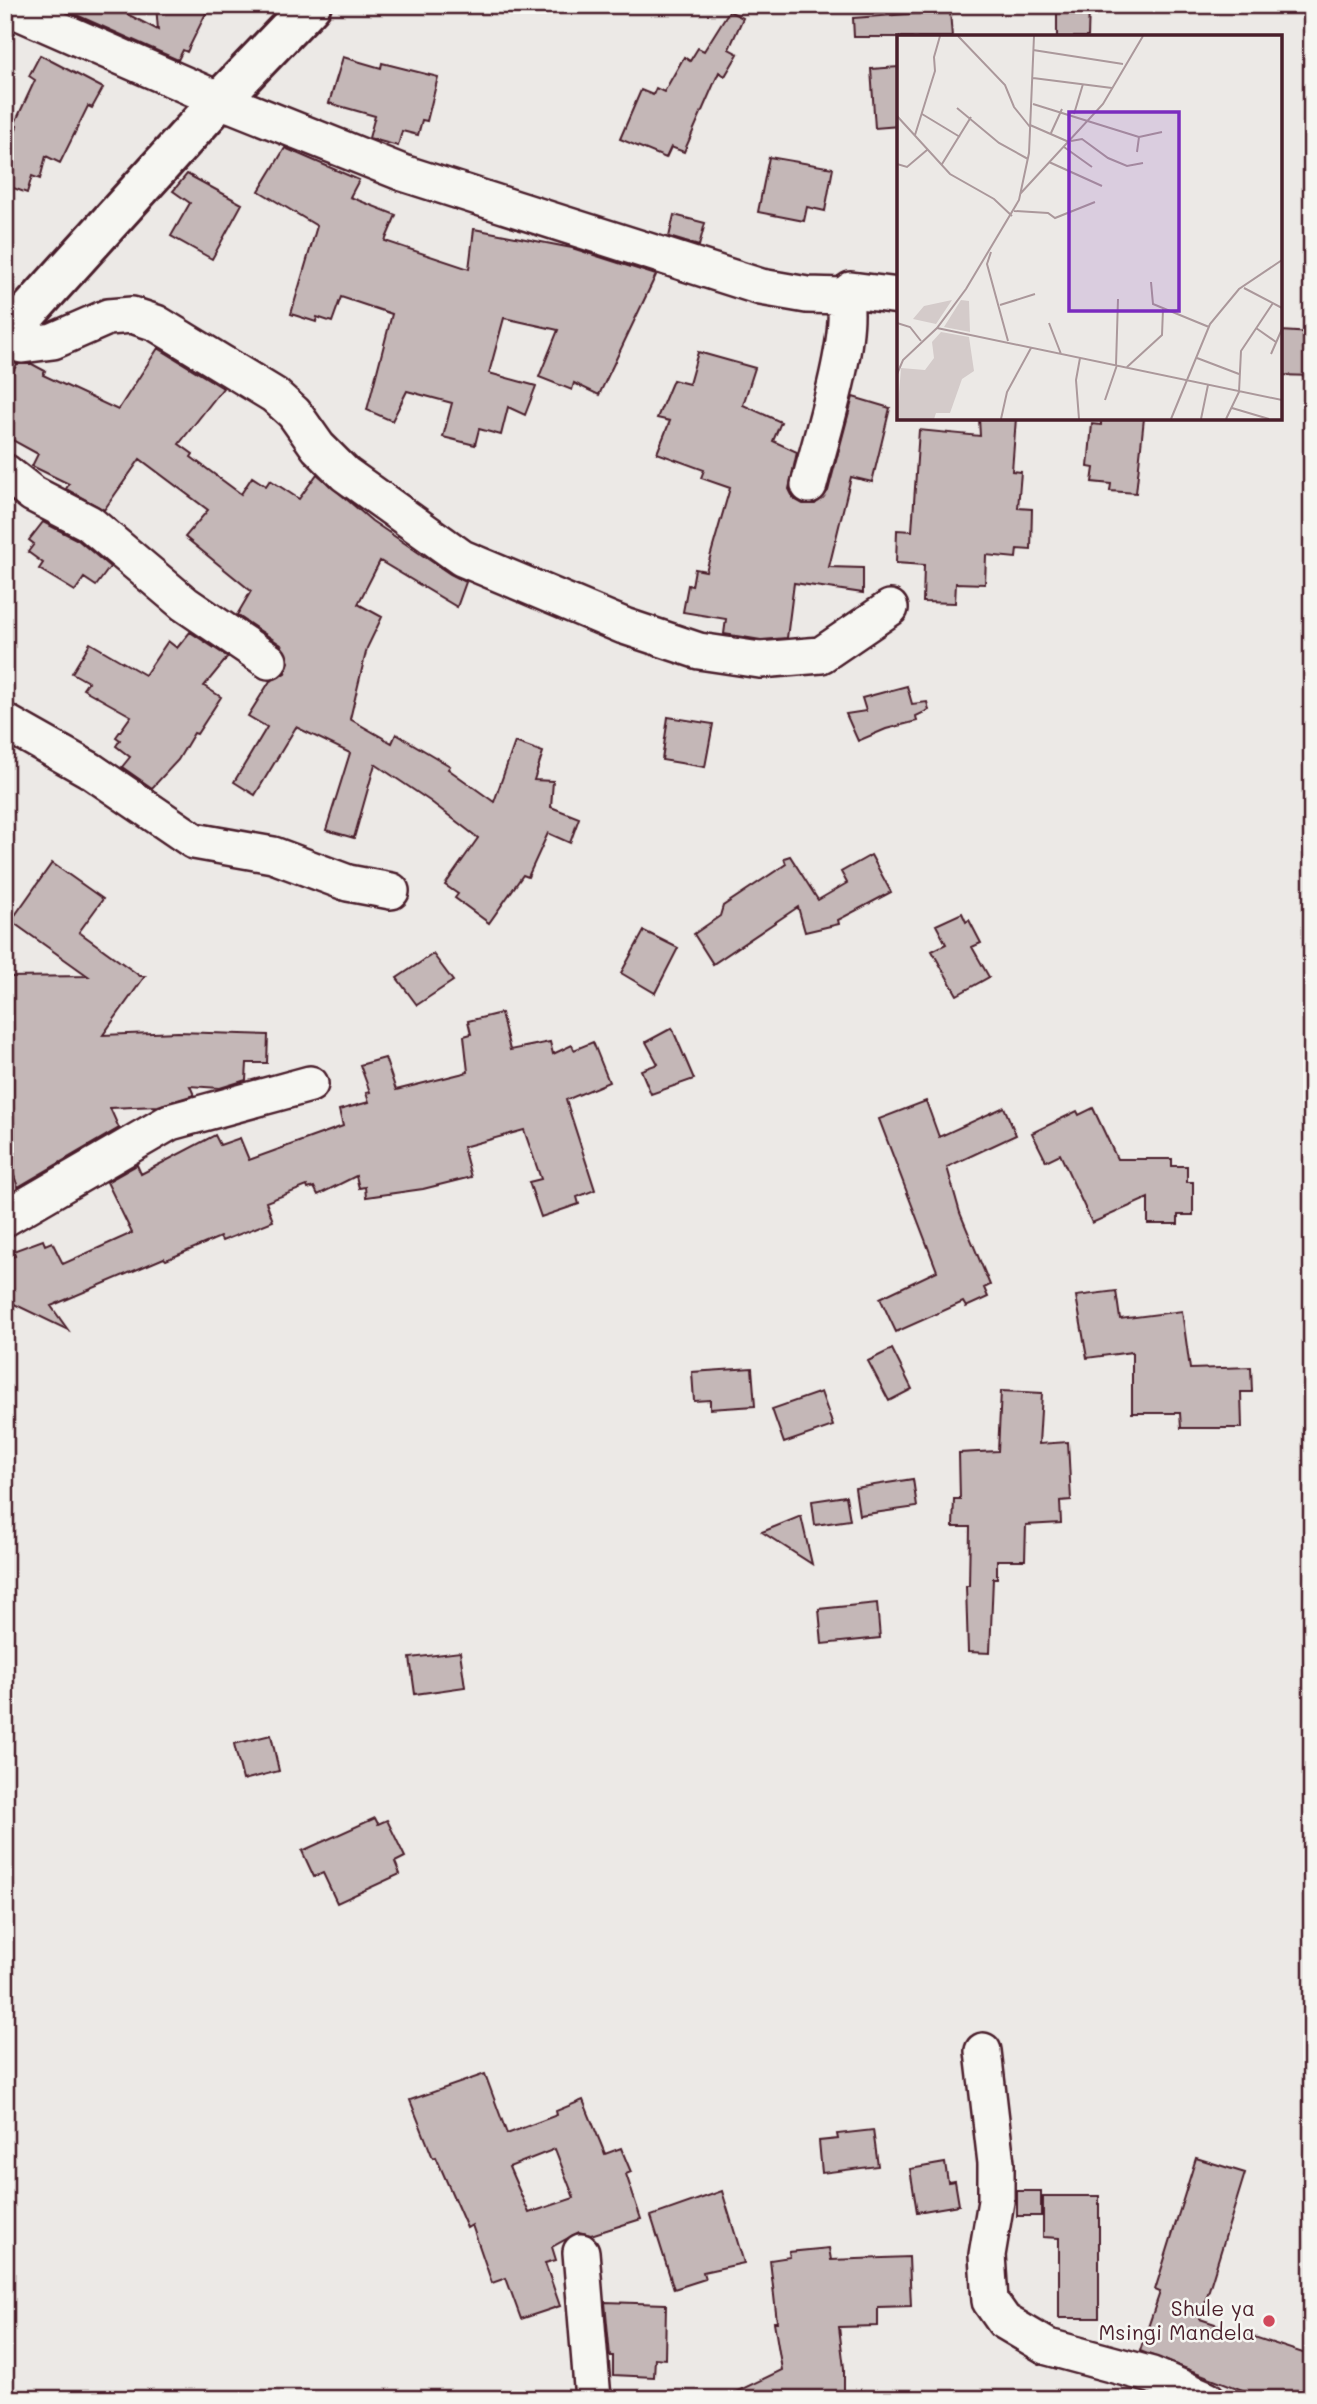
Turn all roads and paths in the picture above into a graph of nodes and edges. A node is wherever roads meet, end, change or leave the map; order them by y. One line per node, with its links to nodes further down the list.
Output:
1 (311, 5): 4 (street)
2 (5, 6): 3 (street)
3 (60, 16): 4 (street)
4 (220, 100): 5 (street); 7 (street)
5 (844, 296): 6 (street); 9 (street)
6 (897, 296)
7 (5, 339): 10 (street)
8 (5, 472): 11 (street)
9 (809, 485)
10 (890, 608)
11 (269, 662)
12 (5, 722): 13 (street)
13 (391, 891)
14 (310, 1084): 15 (street)
15 (5, 1218)
16 (983, 2051): 18 (street)
17 (581, 2252): 19 (street)
18 (1133, 2384): 20 (street)
19 (593, 2399)
20 (1207, 2399)

